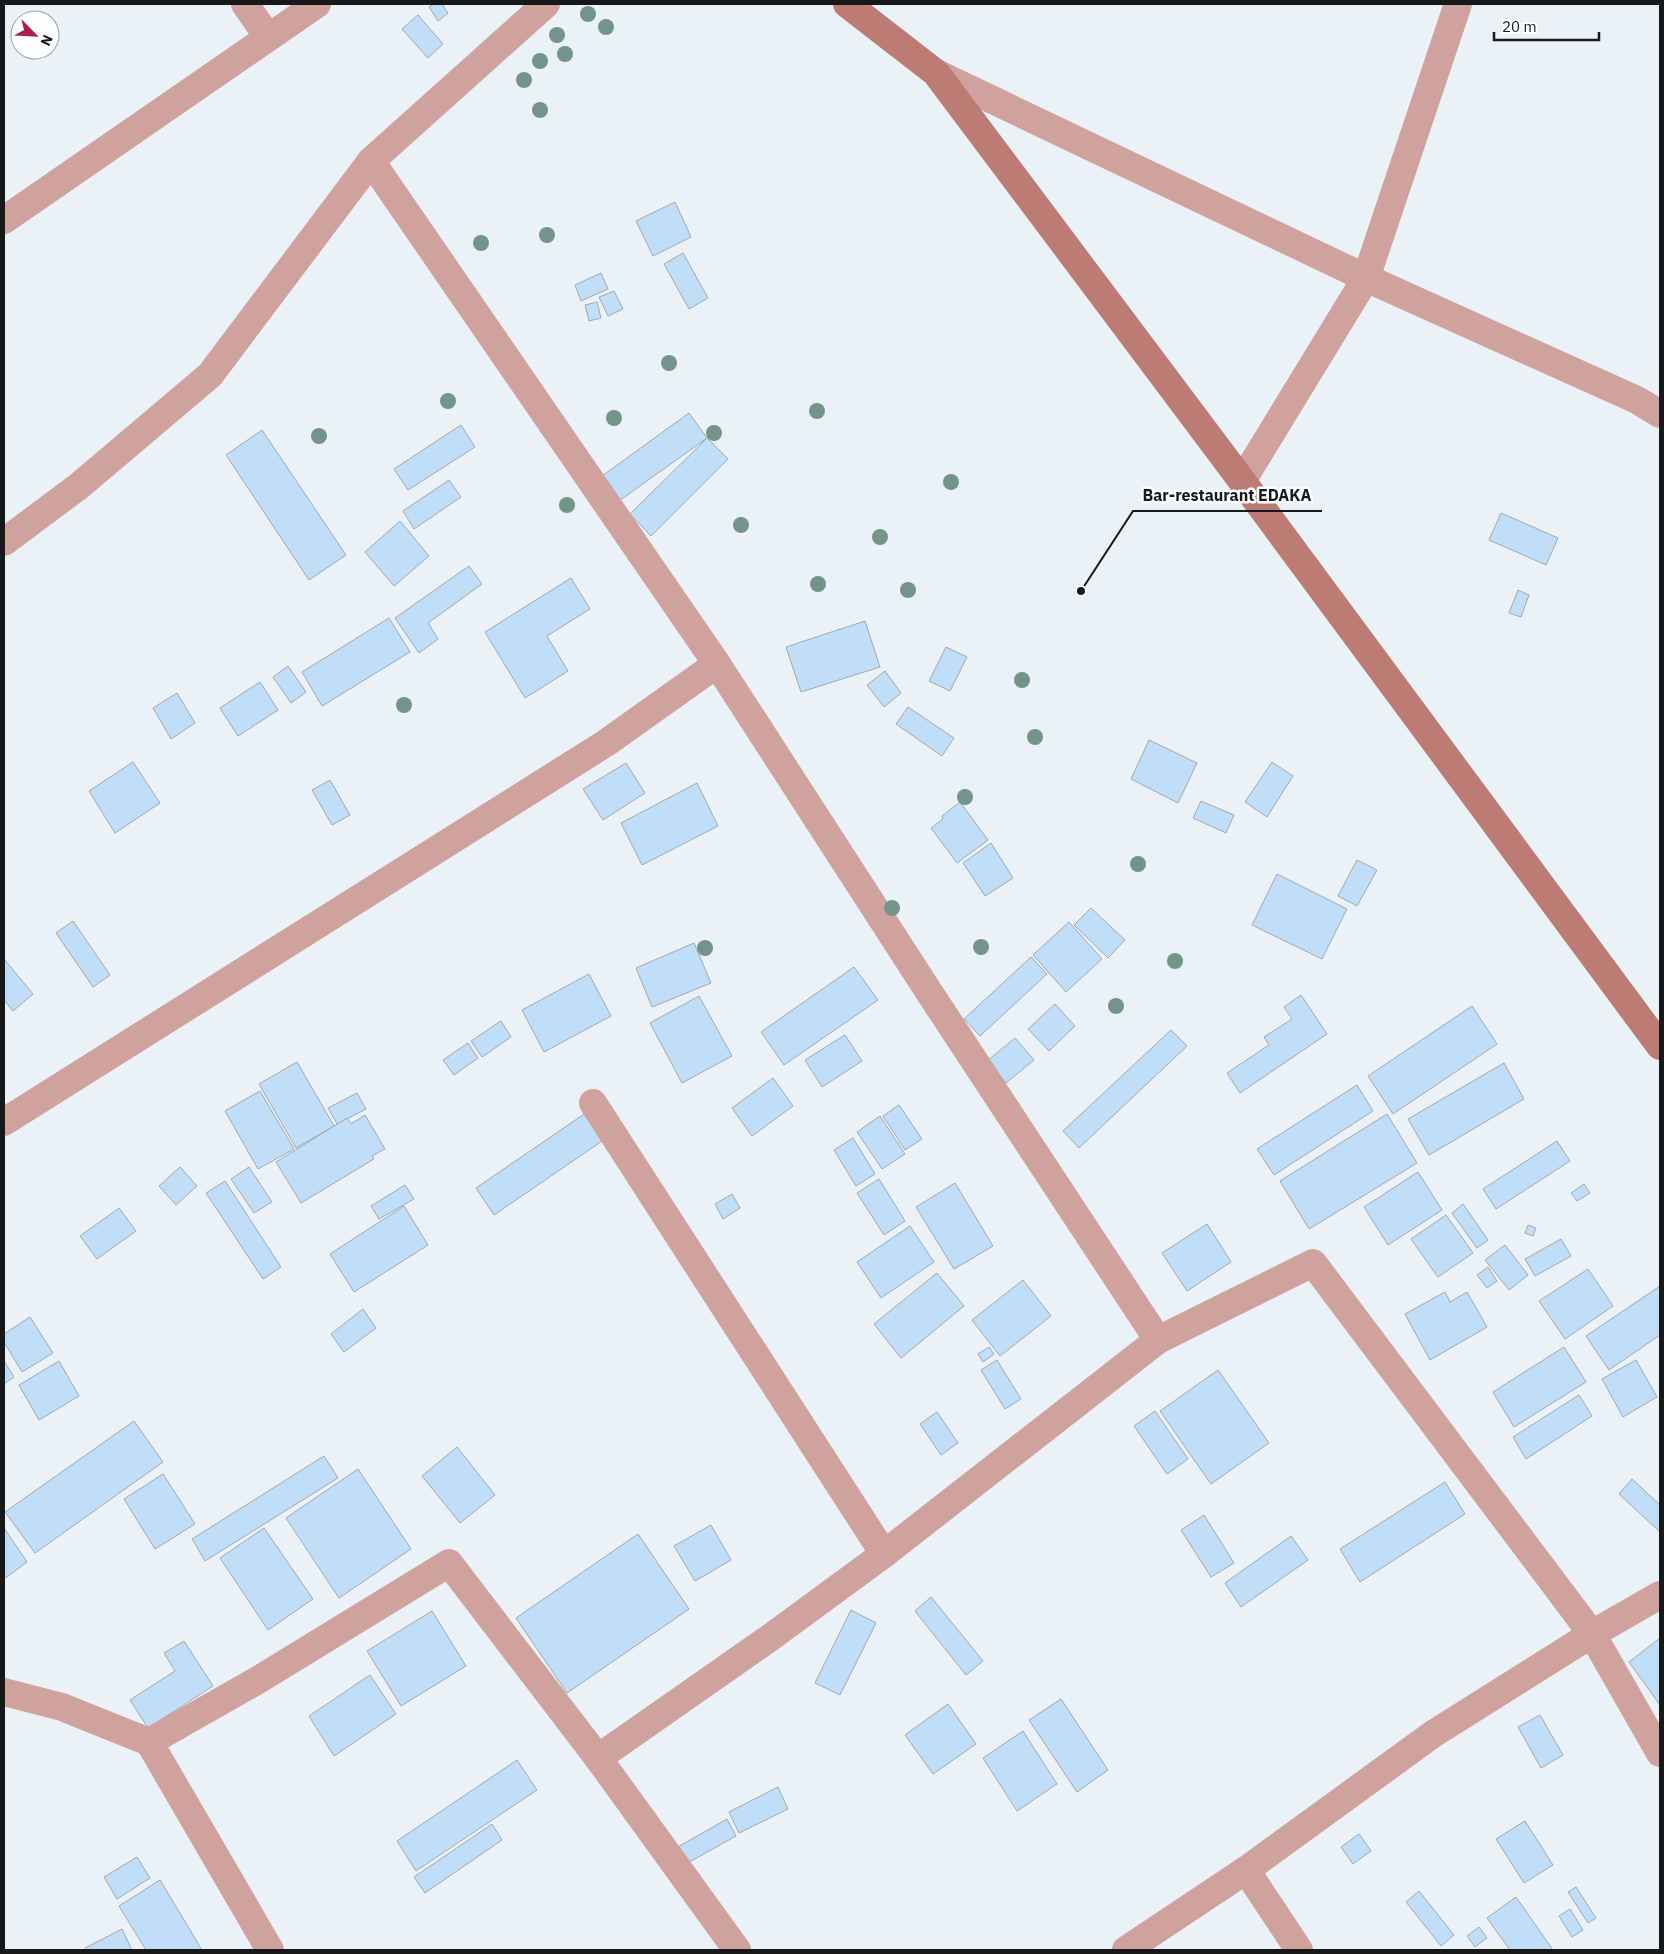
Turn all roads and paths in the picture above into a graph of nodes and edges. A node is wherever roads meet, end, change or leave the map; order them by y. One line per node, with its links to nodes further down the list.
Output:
1 (245, 4): 6 (street)
2 (317, 4): 6 (street)
3 (546, 4): 8 (street)
4 (847, 4): 7 (street)
5 (1458, 4): 10 (street)
6 (268, 37): 9 (street)
7 (936, 73): 10 (street); 12 (street)
8 (371, 160): 13 (street); 14 (street)
9 (4, 220)
10 (1366, 278): 11 (street); 12 (street)
11 (1660, 414)
12 (1242, 481): 15 (street)
13 (4, 542)
14 (717, 664): 17 (street); 18 (street)
15 (1660, 1046)
16 (593, 1103): 19 (street)
17 (4, 1122)
18 (1158, 1340): 19 (street); 21 (street)
19 (884, 1554): 25 (street)
20 (1660, 1595): 21 (street)
21 (1592, 1634): 24 (street); 26 (street)
22 (4, 1692): 23 (street)
23 (149, 1742): 25 (street); 27 (street)
24 (1660, 1753)
25 (598, 1758): 28 (street)
26 (1246, 1870): 29 (street); 30 (street)
27 (269, 1950)
28 (737, 1950)
29 (1126, 1950)
30 (1300, 1950)

